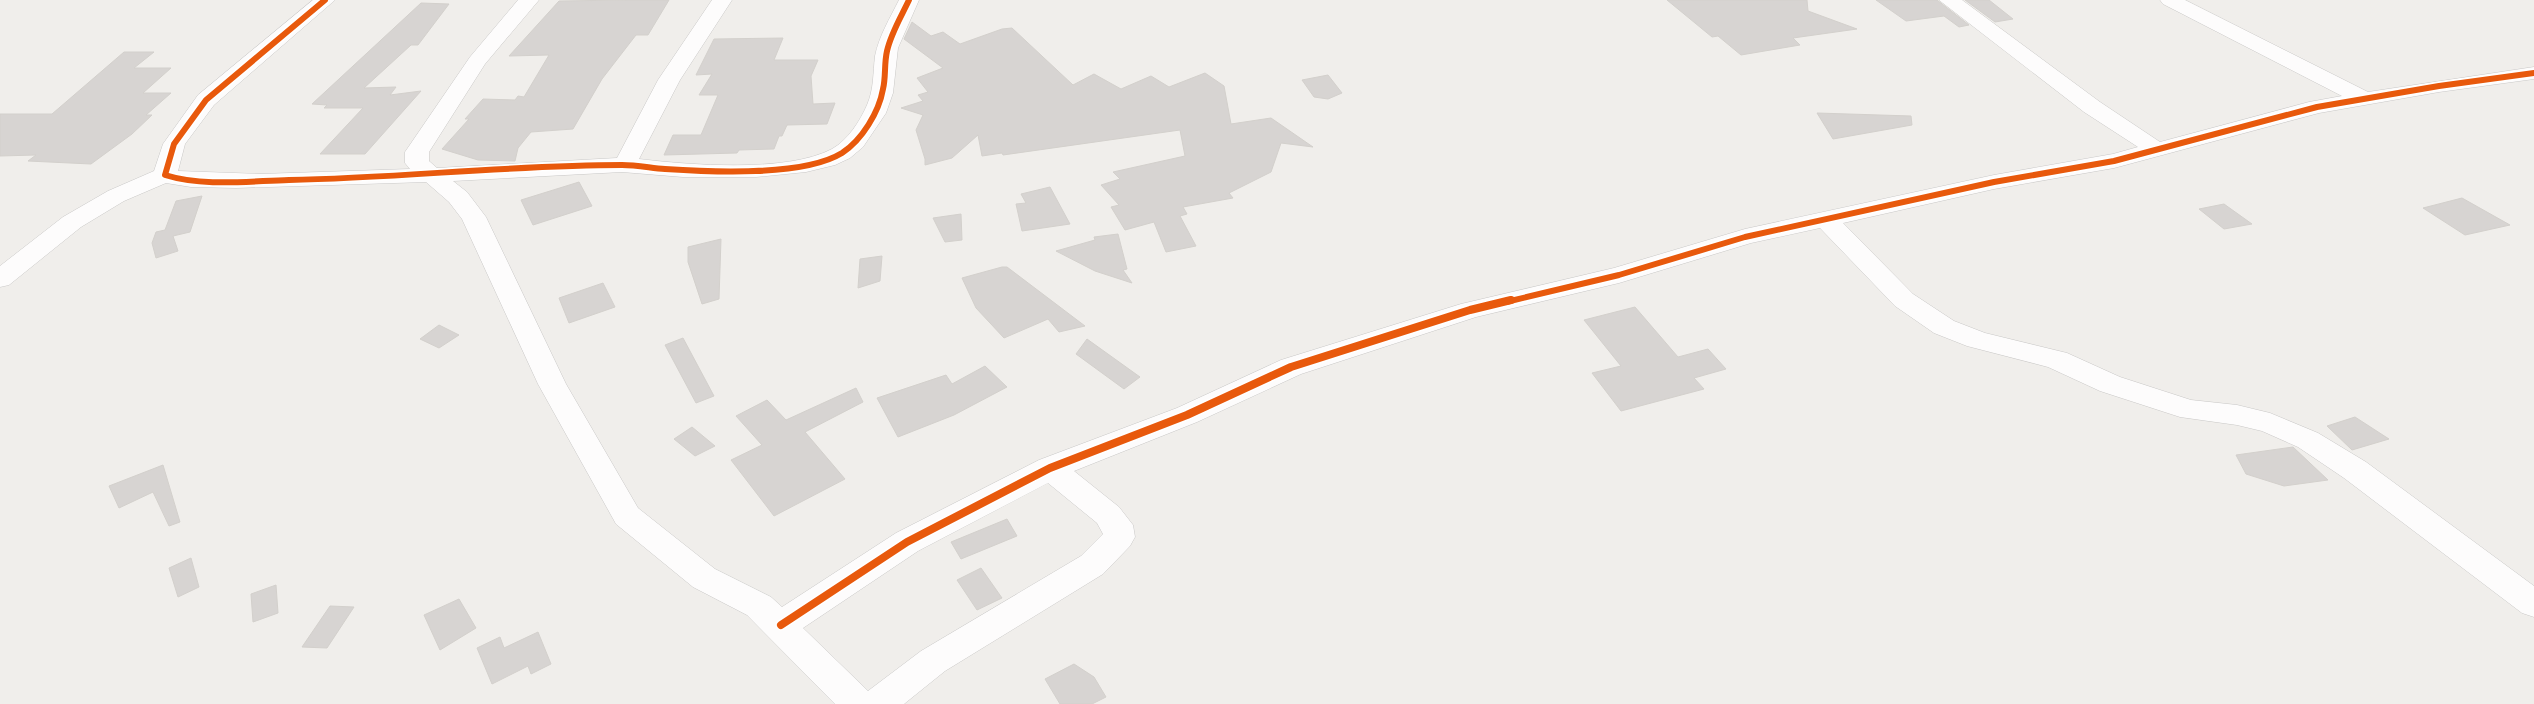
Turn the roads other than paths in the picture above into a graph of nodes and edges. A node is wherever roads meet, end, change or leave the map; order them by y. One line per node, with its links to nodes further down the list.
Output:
1 (325, 0): 11 (street)
2 (529, 0): 12 (street)
3 (722, 0): 10 (street)
4 (909, 0): 10 (street)
5 (1949, 0): 9 (street)
6 (2170, 0): 8 (street)
7 (2534, 73): 8 (street)
8 (2365, 99): 9 (street)
9 (2156, 149): 13 (street)
10 (624, 165): 12 (street)
11 (165, 175): 12 (street); 14 (street)
12 (434, 176): 17 (street)
13 (1826, 220): 15 (street); 16 (street)
14 (0, 280)
15 (1050, 468): 17 (street); 19 (street)
16 (2534, 604)
17 (781, 625): 18 (street)
18 (858, 704)
19 (878, 704)

